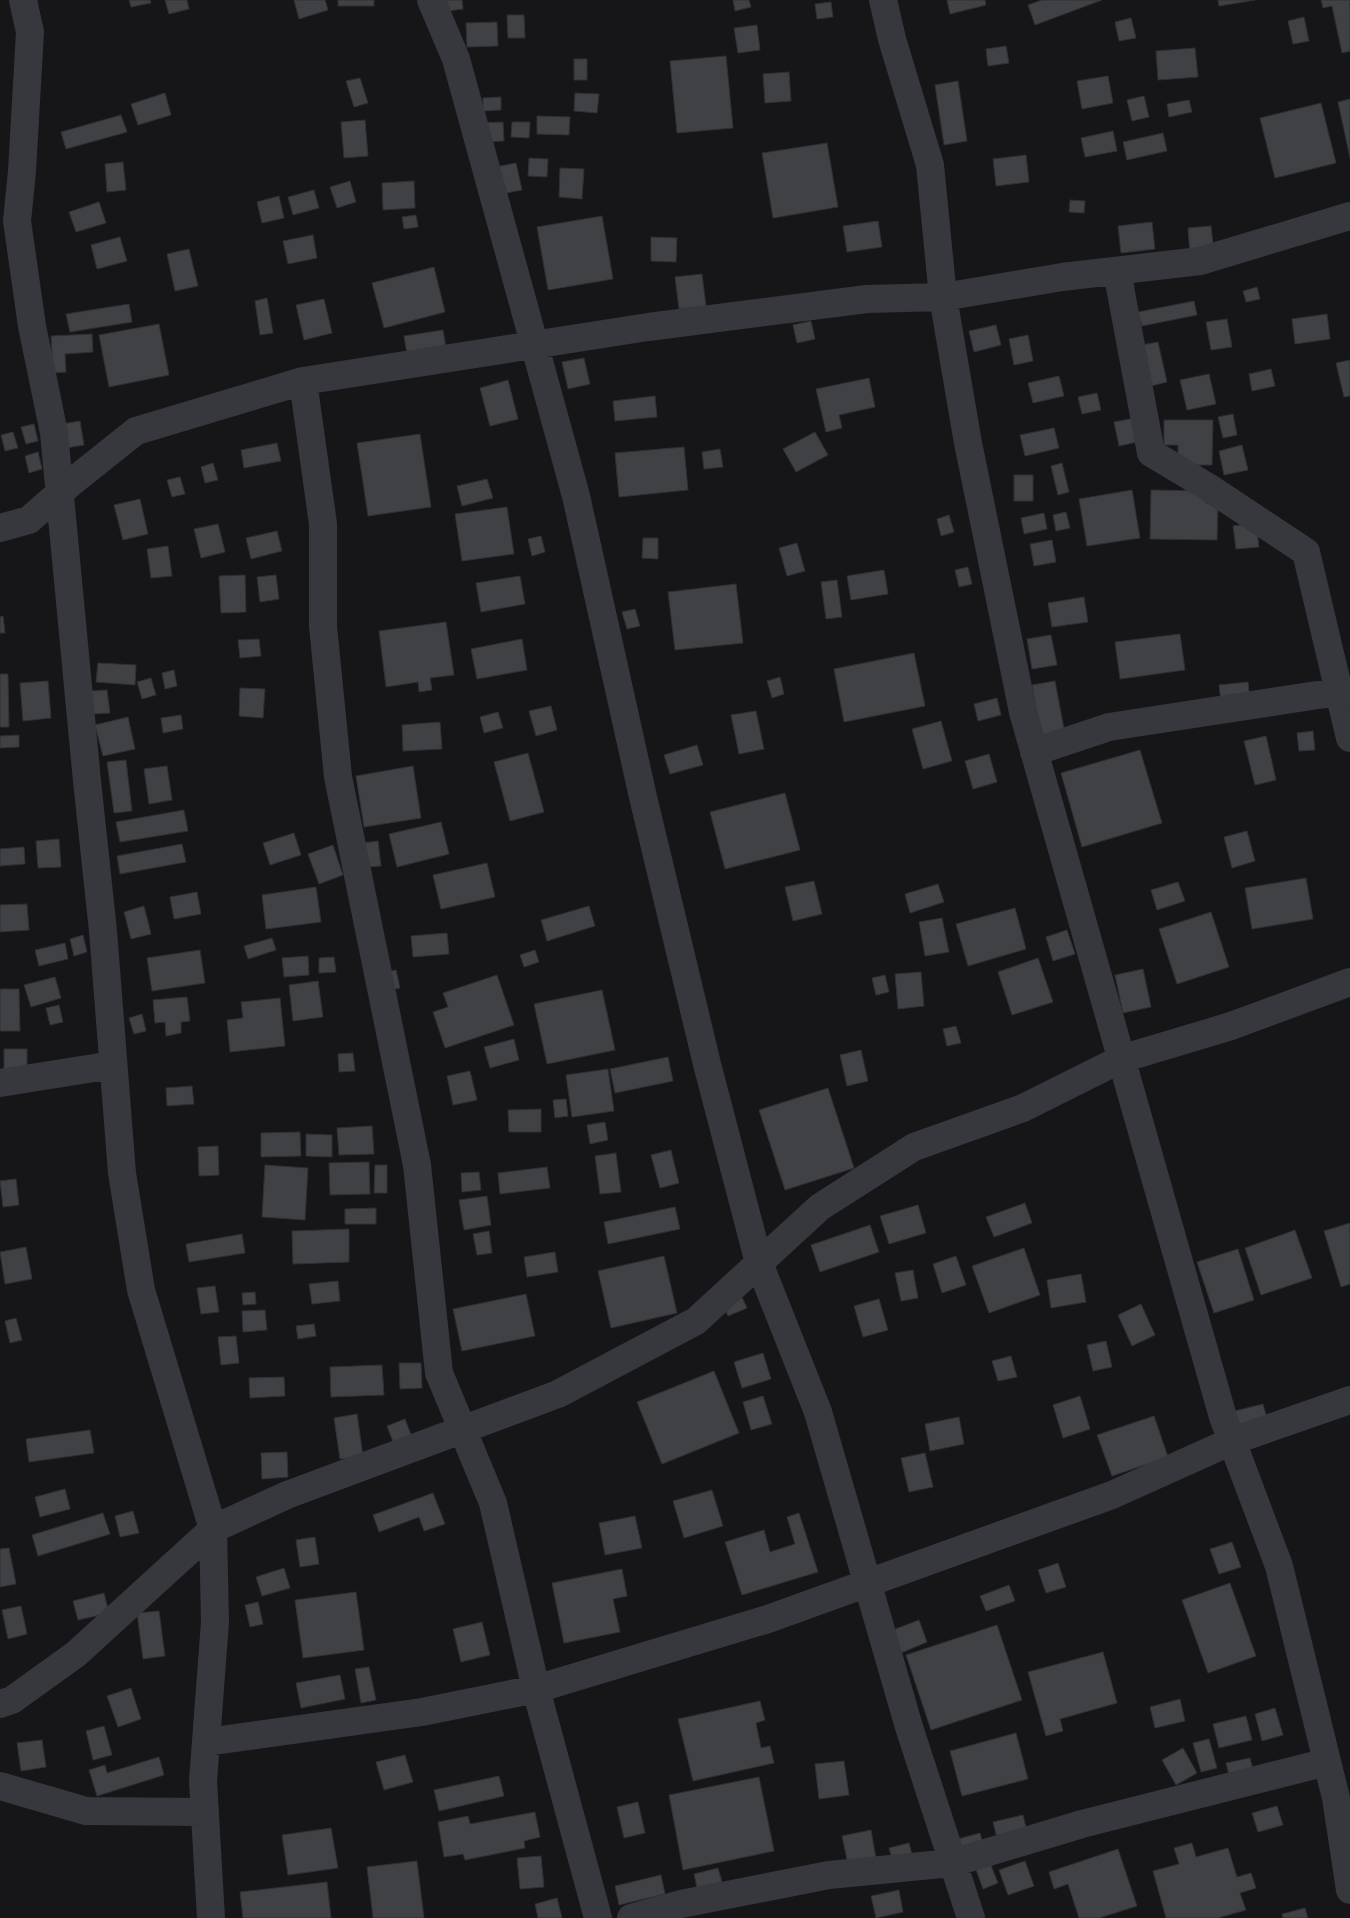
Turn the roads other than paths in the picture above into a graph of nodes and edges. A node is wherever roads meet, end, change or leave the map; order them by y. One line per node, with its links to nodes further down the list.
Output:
1 (23, 0): 4 (street)
2 (431, 0): 8 (street)
3 (883, 0): 7 (street)
4 (11, 173): 10 (street)
5 (1350, 216): 6 (street)
6 (1117, 271): 7 (street); 12 (street)
7 (943, 297): 8 (street); 14 (street)
8 (536, 344): 9 (street); 19 (street)
9 (303, 381): 10 (street); 21 (street)
10 (60, 492): 11 (street); 17 (street)
11 (0, 528)
12 (1344, 692): 13 (street); 14 (street)
13 (1350, 738)
14 (1034, 752): 16 (street)
15 (1350, 982): 16 (street)
16 (1121, 1059): 19 (street); 22 (street)
17 (113, 1065): 18 (street); 23 (street)
18 (0, 1082)
19 (759, 1263): 21 (street); 24 (street)
20 (1350, 1400): 22 (street)
21 (463, 1431): 23 (street); 25 (street)
22 (1232, 1441): 24 (street); 28 (street)
23 (212, 1529): 26 (street); 27 (street)
24 (868, 1583): 25 (street); 31 (street)
25 (536, 1689): 27 (street); 34 (street)
26 (0, 1704)
27 (206, 1742): 30 (street)
28 (1327, 1762): 31 (street); 32 (street)
29 (0, 1786): 30 (street)
30 (205, 1812): 33 (street)
31 (952, 1863): 35 (street); 36 (street)
32 (1350, 1890)
33 (211, 1918)
34 (598, 1918)
35 (631, 1918)
36 (971, 1918)

